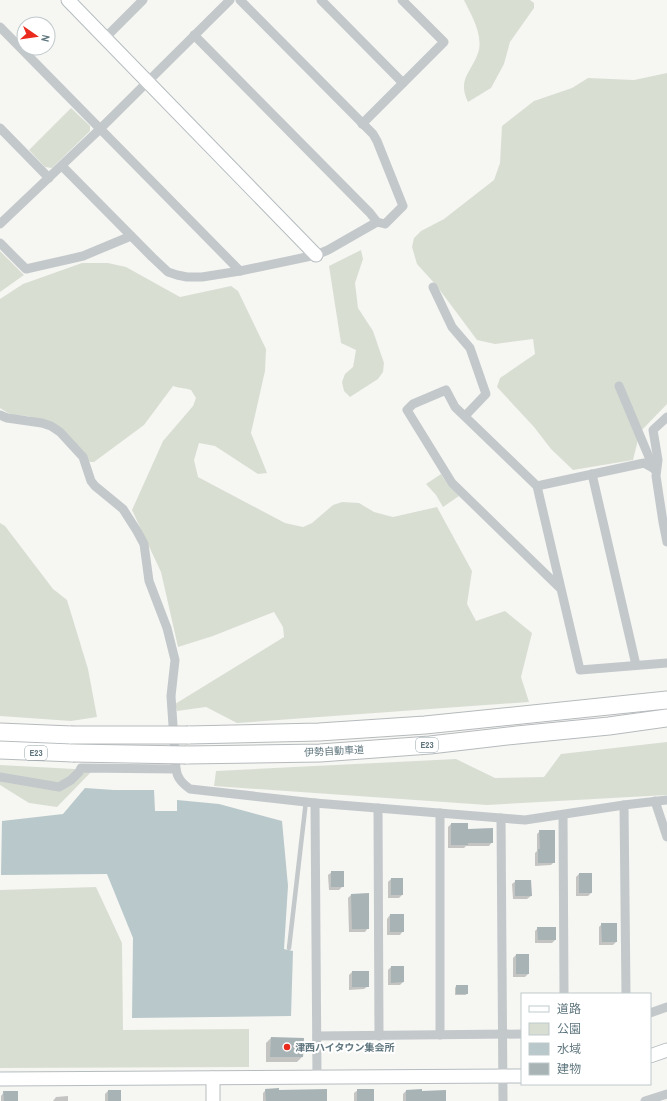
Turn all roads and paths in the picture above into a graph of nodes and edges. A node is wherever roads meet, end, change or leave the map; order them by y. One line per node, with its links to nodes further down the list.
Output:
1 (68, 0): 9 (street)
2 (143, 0): 9 (street)
3 (230, 0): 8 (street)
4 (240, 0): 12 (street)
5 (321, 0): 11 (street)
6 (402, 0): 11 (street)
7 (0, 27): 14 (street)
8 (194, 35): 10 (street); 17 (street)
9 (105, 38): 10 (street)
10 (147, 82): 14 (street); 21 (street)
11 (403, 83): 12 (street)
12 (362, 124): 17 (street)
13 (0, 128): 16 (street)
14 (100, 129): 15 (street); 22 (street)
15 (62, 166): 16 (street); 19 (street)
16 (49, 178): 18 (street)
17 (377, 222): 21 (street)
18 (0, 224)
19 (131, 236): 20 (street); 22 (street)
20 (0, 243)
21 (316, 255): 22 (street)
22 (240, 271)
23 (433, 287): 26 (street)
24 (619, 386): 28 (street)
25 (0, 415): 39 (street)
26 (465, 416): 30 (street); 32 (street)
27 (667, 417): 28 (street)
28 (655, 472): 29 (street); 31 (street)
29 (592, 474): 30 (street); 34 (street)
30 (537, 486): 32 (street)
31 (667, 542)
32 (561, 589): 34 (street)
33 (667, 663): 34 (street)
34 (636, 665)
35 (667, 700): 37 (highway, 伊勢自動車道 / E23, bridge)
36 (667, 718): 38 (highway, 伊勢自動車道 / E23, bridge)
37 (0, 732)
38 (0, 750)
39 (176, 769): 40 (street); 43 (street)
40 (0, 777)
41 (667, 800): 42 (street)
42 (655, 801): 44 (street); 49 (street)
43 (311, 802): 45 (street); 50 (lane); 58 (street)
44 (624, 805): 47 (street); 52 (street)
45 (378, 808): 46 (street); 59 (street)
46 (440, 814): 48 (street); 57 (street)
47 (563, 815): 48 (street); 51 (street)
48 (501, 818): 55 (street)
49 (667, 837)
50 (289, 948)
51 (564, 993)
52 (626, 993)
53 (667, 1007): 54 (street)
54 (651, 1013)
55 (502, 1034): 56 (street); 57 (street); 62 (street)
56 (521, 1034)
57 (440, 1035): 59 (street)
58 (317, 1036): 59 (street); 64 (street)
59 (379, 1036)
60 (667, 1050): 61 (street)
61 (651, 1056)
62 (503, 1076): 63 (street); 64 (street); 69 (street)
63 (521, 1076)
64 (318, 1077): 65 (street)
65 (213, 1078): 66 (street); 68 (street)
66 (0, 1079)
67 (667, 1094): 70 (street)
68 (214, 1101)
69 (503, 1101)
70 (645, 1101)

